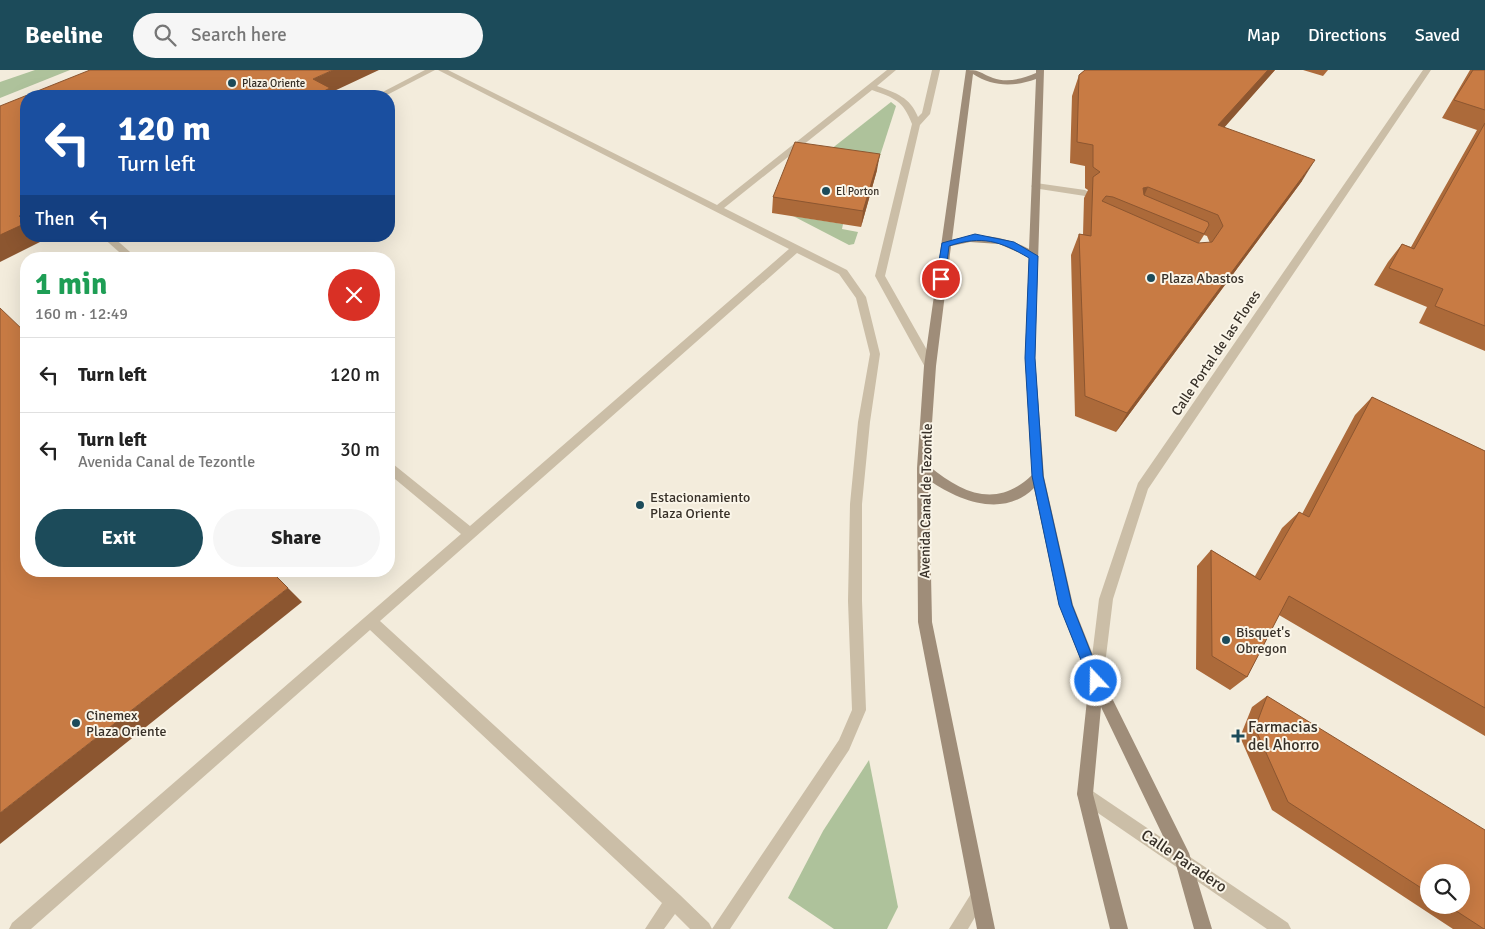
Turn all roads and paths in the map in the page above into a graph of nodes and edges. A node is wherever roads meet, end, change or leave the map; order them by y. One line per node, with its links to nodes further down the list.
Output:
1 (431, 70): 9 (street)
2 (442, 70): 13 (street)
3 (892, 70): 8 (street)
4 (936, 70): 10 (street)
5 (972, 70): 7 (main road); 15 (main road, Avenida Canal de Tezontle)
6 (1427, 70): 25 (street, Calle Portal de las Flores)
7 (1040, 72): 11 (main road)
8 (871, 87): 10 (street); 13 (street)
9 (391, 90)
10 (916, 124): 19 (street)
11 (1036, 186): 12 (street); 18 (main road)
12 (1085, 193)
13 (717, 209): 16 (street)
14 (113, 242): 17 (street)
15 (945, 245): 18 (main road); 19 (main road, Avenida Canal de Tezontle)
16 (796, 248): 23 (street); 33 (street)
17 (125, 252)
18 (1034, 256): 22 (main road)
19 (930, 366): 20 (main road, Avenida Canal de Tezontle)
20 (923, 468): 22 (main road); 28 (main road, Avenida Canal de Tezontle)
21 (395, 472): 23 (street)
22 (1038, 476): 25 (main road)
23 (469, 533): 24 (street)
24 (369, 620): 29 (street); 30 (street)
25 (1096, 681): 26 (main road); 27 (main road)
26 (1085, 794): 27 (street, Calle Paradero); 36 (main road)
27 (1183, 859): 37 (main road); 38 (street, Calle Paradero)
28 (980, 895): 34 (street); 35 (main road, Avenida Canal de Tezontle)
29 (674, 901): 31 (street); 32 (street)
30 (18, 929)
31 (654, 929)
32 (703, 929)
33 (720, 929)
34 (958, 929)
35 (986, 929)
36 (1118, 929)
37 (1203, 929)
38 (1282, 929)

